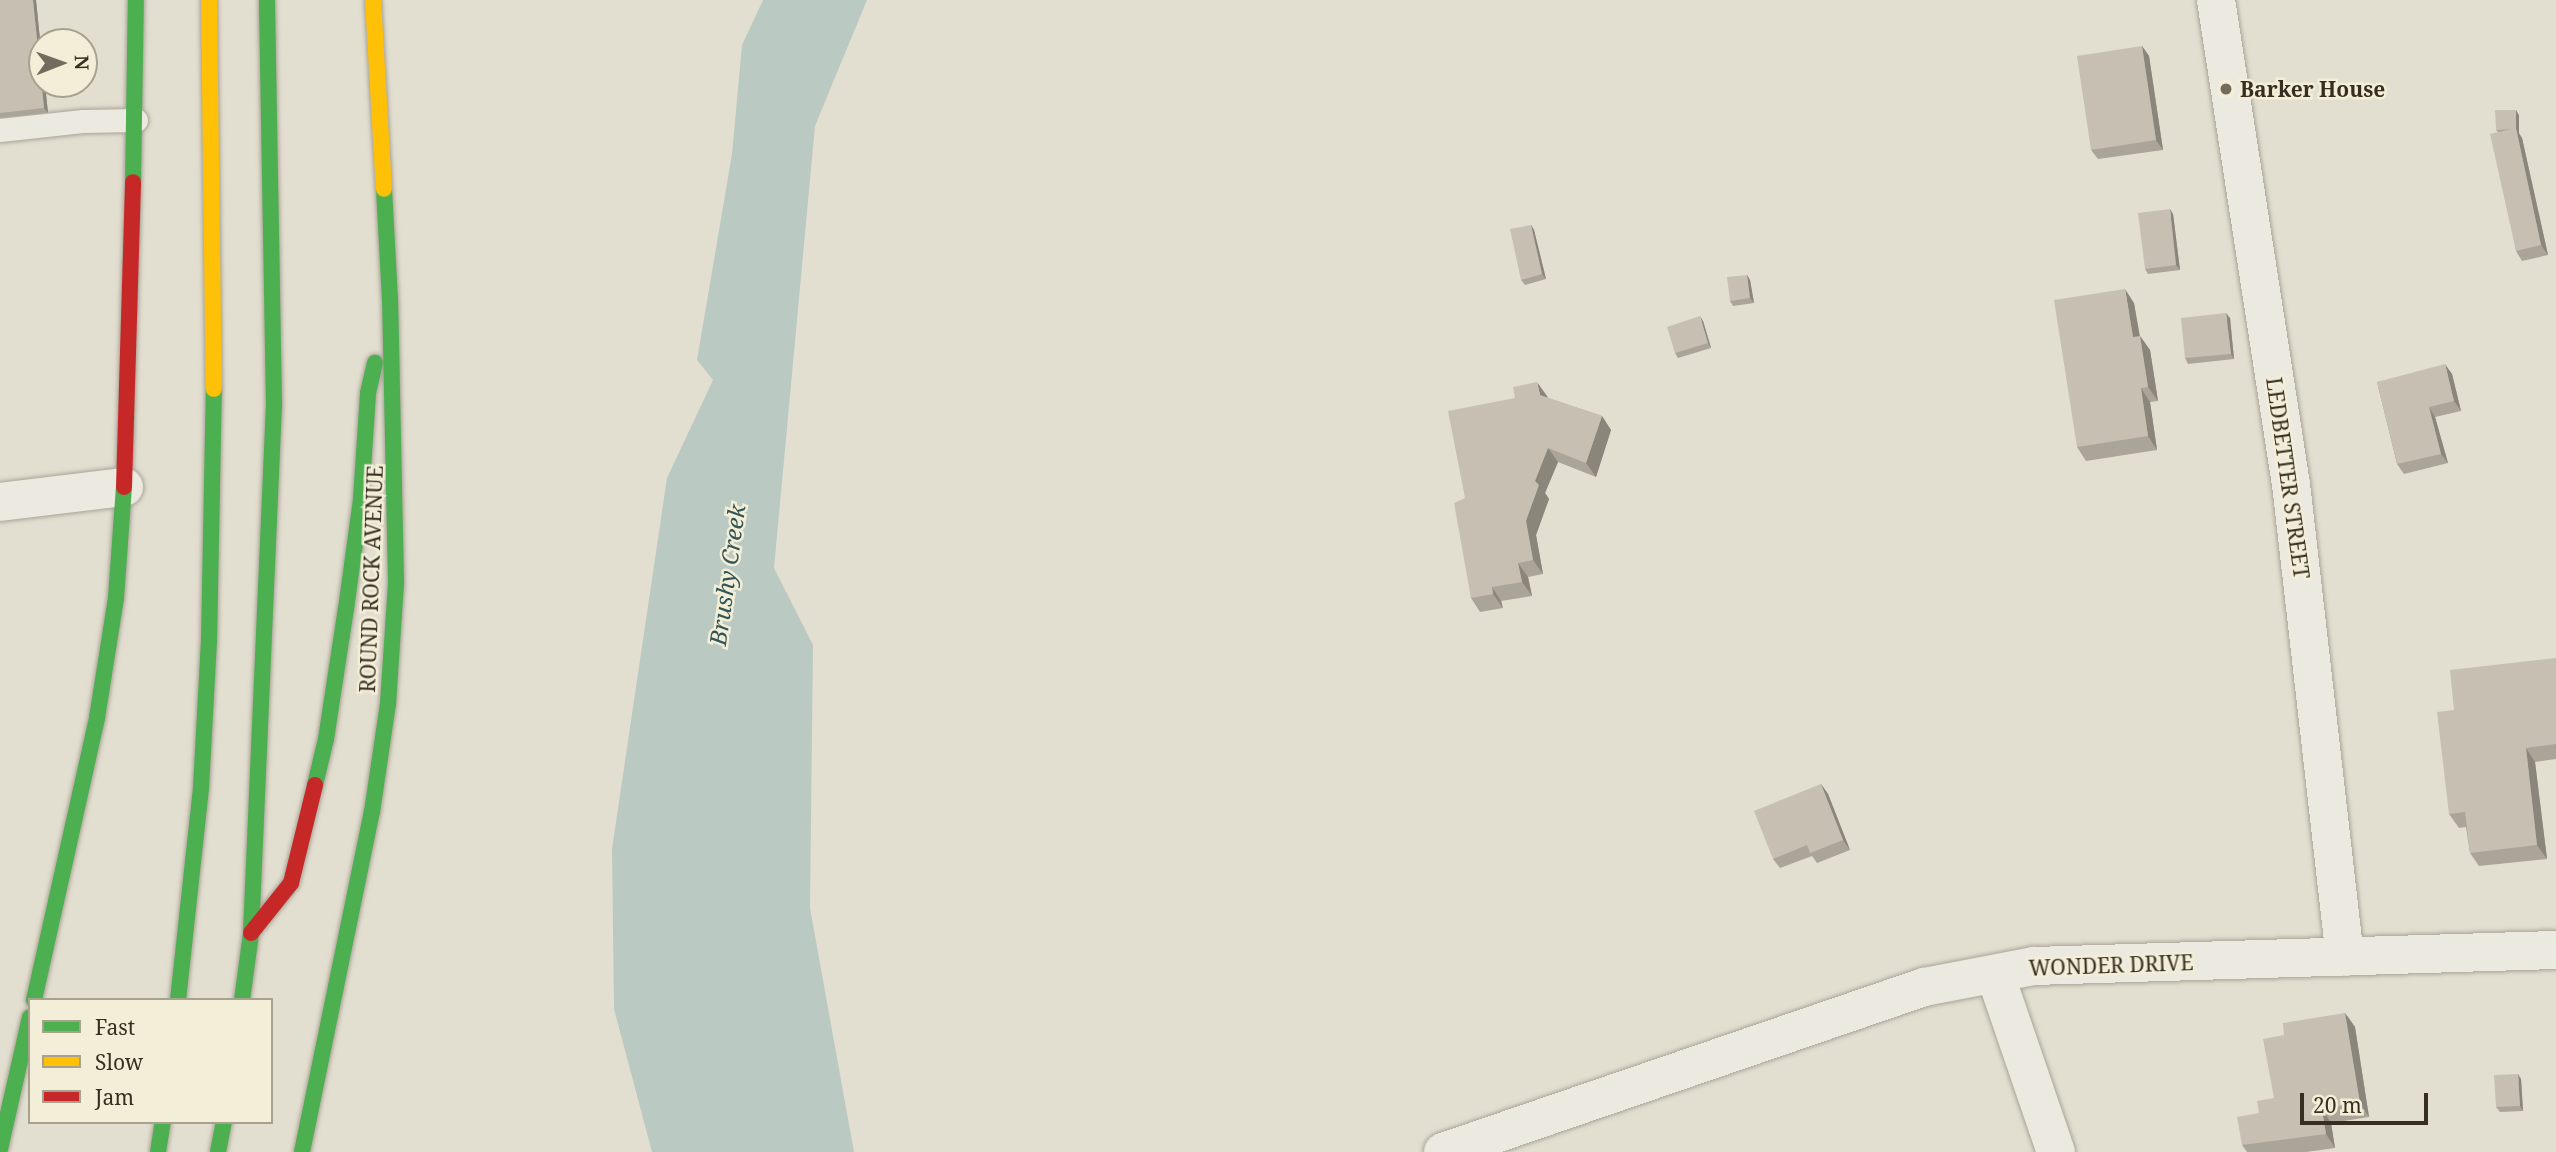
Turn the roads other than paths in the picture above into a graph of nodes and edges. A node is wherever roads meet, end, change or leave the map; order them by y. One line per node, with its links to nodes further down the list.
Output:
1 (136, 0): 6 (main road)
2 (209, 0): 16 (main road)
3 (267, 0): 11 (main road)
4 (373, 0): 8 (main road, ROUND ROCK AVENUE)
5 (2216, 0): 13 (street, LEDBETTER STREET)
6 (136, 120): 7 (lane); 9 (main road)
7 (0, 130)
8 (390, 300): 11 (main road); 24 (main road, ROUND ROCK AVENUE)
9 (124, 487): 10 (street); 15 (main road)
10 (0, 502)
11 (250, 933): 17 (main road)
12 (2556, 950): 13 (street, WONDER DRIVE)
13 (2345, 957): 14 (street, WONDER DRIVE)
14 (1995, 974): 25 (street, WONDER DRIVE); 26 (street)
15 (34, 998)
16 (178, 998)
17 (242, 998)
18 (28, 1026): 21 (main road)
19 (163, 1124): 22 (main road)
20 (224, 1124): 23 (main road)
21 (0, 1149)
22 (158, 1152)
23 (218, 1152)
24 (302, 1152)
25 (1444, 1152)
26 (2056, 1152)

